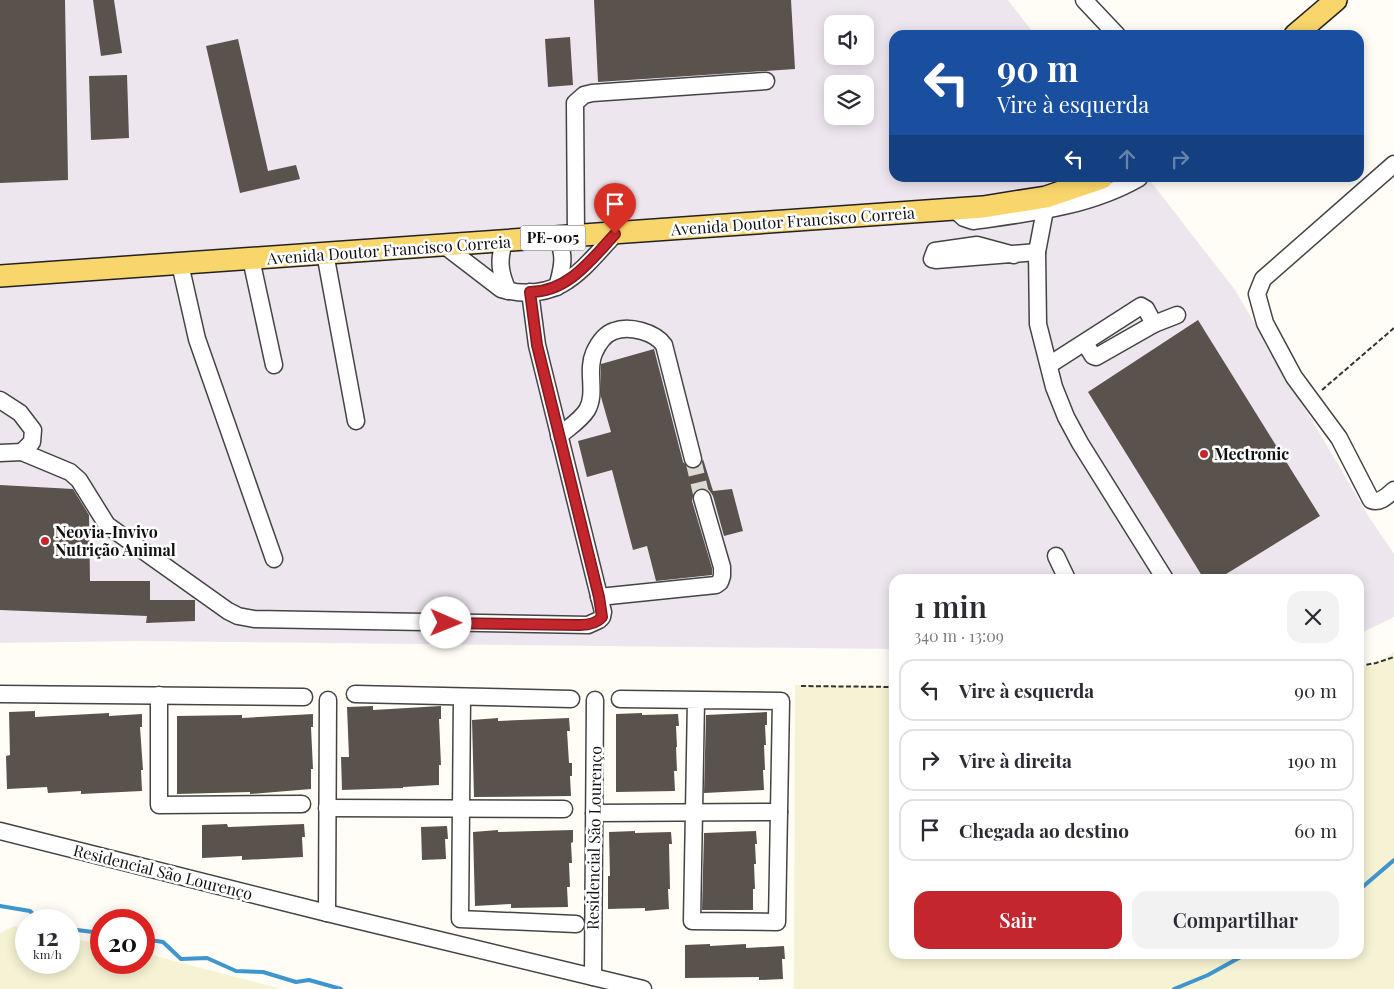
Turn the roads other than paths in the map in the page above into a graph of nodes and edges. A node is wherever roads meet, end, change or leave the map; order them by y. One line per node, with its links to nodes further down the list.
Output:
1 (1084, 0): 3 (street)
2 (1336, 0): 4 (main road)
3 (1112, 30)
4 (1302, 30)
5 (766, 81): 11 (street)
6 (1394, 164): 32 (street)
7 (1093, 182): 9 (main road, Avenida Doutor Francisco Correia / PE-005)
8 (1130, 182): 9 (street)
9 (1046, 204): 10 (main road, Avenida Doutor Francisco Correia / PE-005); 14 (street)
10 (615, 234): 11 (main road, Avenida Doutor Francisco Correia / PE-005); 20 (street)
11 (566, 237): 12 (main road, Avenida Doutor Francisco Correia / PE-005); 20 (street)
12 (504, 242): 13 (main road, Avenida Doutor Francisco Correia / PE-005); 21 (street)
13 (445, 246): 15 (main road, Avenida Doutor Francisco Correia / PE-005); 21 (street)
14 (1037, 252): 16 (street); 25 (street)
15 (325, 254): 17 (main road, Avenida Doutor Francisco Correia / PE-005); 27 (street)
16 (1014, 255)
17 (251, 259): 18 (main road, Avenida Doutor Francisco Correia / PE-005); 24 (street)
18 (180, 264): 19 (main road, Avenida Doutor Francisco Correia / PE-005); 35 (street)
19 (0, 276)
20 (557, 287): 22 (street)
21 (508, 291): 22 (street)
22 (530, 292): 28 (street)
23 (1177, 315): 25 (street)
24 (274, 365)
25 (1049, 366): 37 (street)
26 (0, 400): 29 (street)
27 (356, 421)
28 (559, 436): 31 (street); 38 (street)
29 (22, 452): 30 (street); 38 (street)
30 (0, 453)
31 (693, 459)
32 (1391, 493)
33 (702, 498): 38 (street)
34 (1056, 556): 36 (street)
35 (274, 559)
36 (1065, 574)
37 (1162, 574)
38 (599, 597)
39 (0, 694): 41 (street)
40 (355, 694): 43 (street)
41 (159, 695): 42 (street); 49 (street)
42 (304, 697)
43 (462, 697): 44 (street); 51 (street)
44 (571, 699)
45 (620, 699): 48 (street)
46 (328, 700): 50 (street)
47 (595, 700): 55 (street, Residencial São Lourenço)
48 (696, 700): 53 (street); 54 (street)
49 (302, 804)
50 (327, 808): 51 (street); 57 (street)
51 (461, 809): 52 (street); 58 (street)
52 (564, 809)
53 (694, 812): 54 (street); 54 (street); 55 (street)
54 (779, 812)
55 (594, 813): 59 (street, Residencial São Lourenço)
56 (0, 831): 57 (street, Residencial São Lourenço)
57 (327, 913): 59 (street, Residencial São Lourenço)
58 (576, 924)
59 (593, 977): 60 (street, Residencial São Lourenço)
60 (643, 989)

